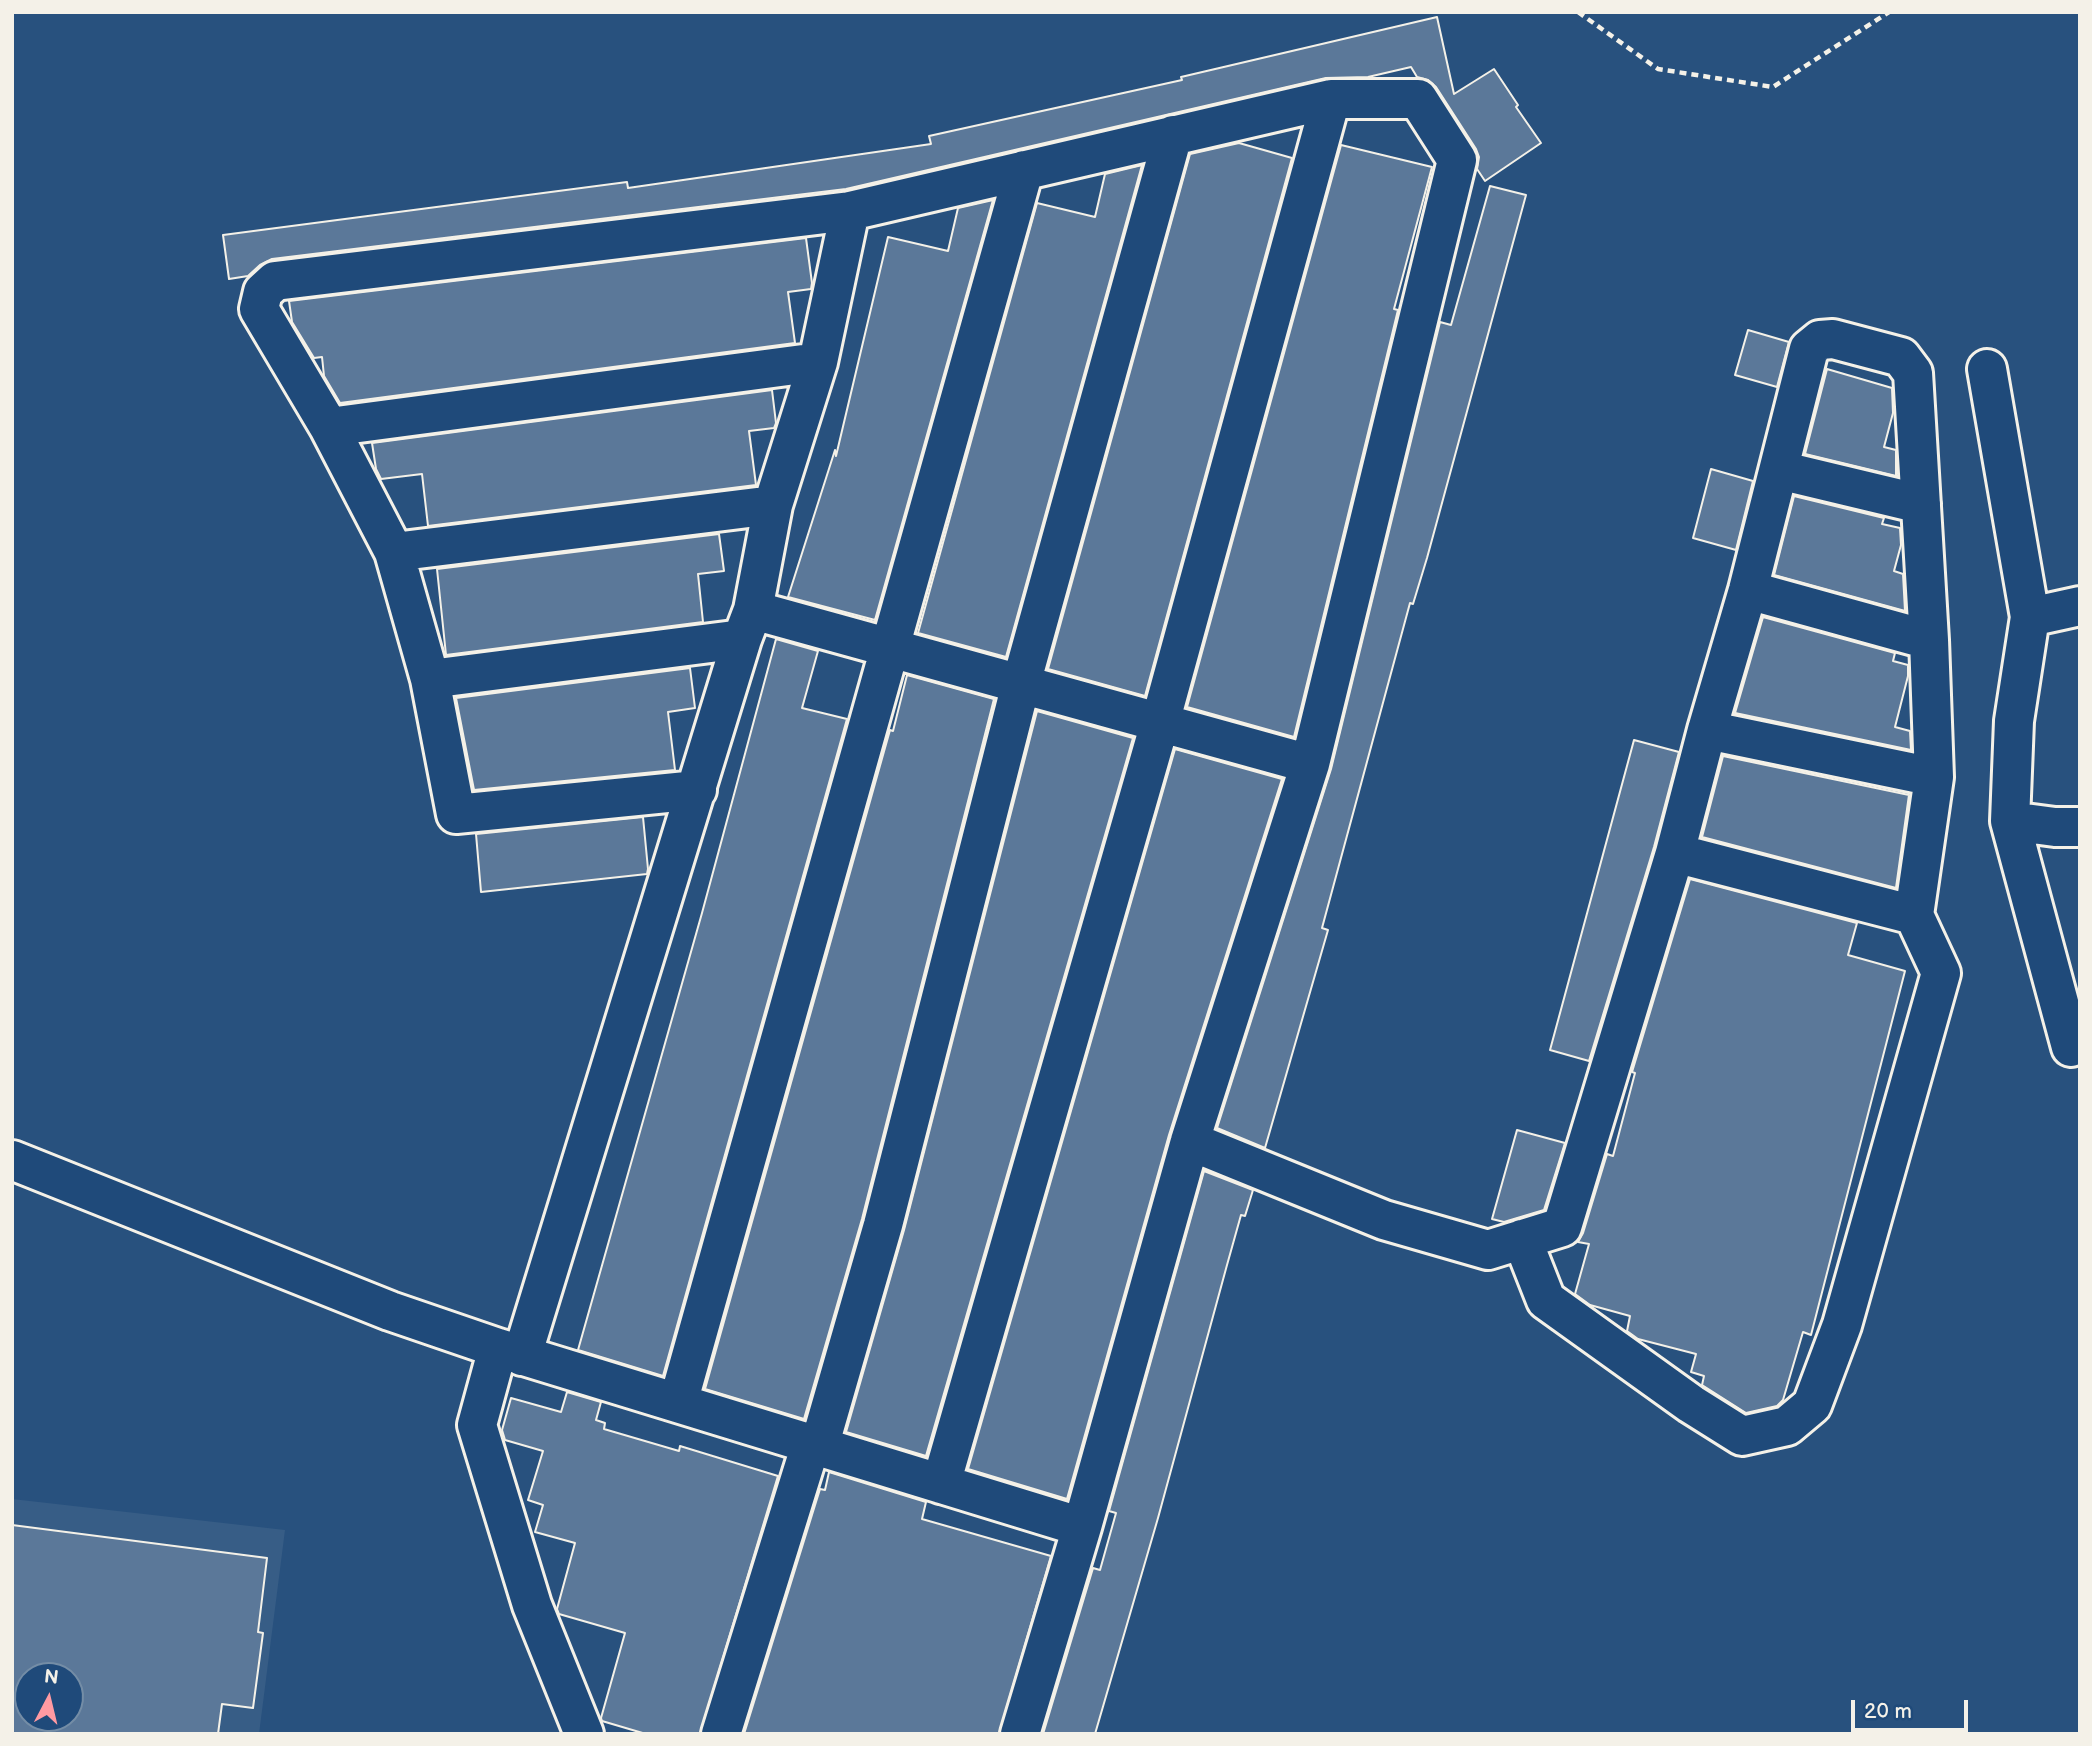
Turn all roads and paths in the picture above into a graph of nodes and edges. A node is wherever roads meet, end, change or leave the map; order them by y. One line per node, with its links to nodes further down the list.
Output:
1 (1578, 12): 2 (path)
2 (1889, 12)
3 (1331, 99): 4 (street); 22 (street); 24 (street)
4 (1174, 135): 5 (street); 21 (street)
5 (1024, 170): 6 (street); 19 (street)
6 (850, 211): 7 (street); 9 (street)
7 (818, 362): 9 (street); 12 (street)
8 (1987, 369): 16 (street)
9 (329, 427): 13 (street)
10 (1779, 470): 11 (street); 11 (street); 14 (street)
11 (1921, 504): 18 (street)
12 (774, 505): 13 (street); 17 (street)
13 (394, 552): 20 (street)
14 (1748, 590): 18 (street); 23 (street)
15 (2080, 606): 16 (street)
16 (2030, 617): 27 (street)
17 (747, 625): 19 (street); 20 (street); 26 (street)
18 (1929, 640): 25 (street)
19 (891, 649): 21 (street); 36 (street)
20 (430, 678): 26 (street)
21 (1021, 684): 22 (street); 37 (street)
22 (1160, 723): 24 (street); 38 (street)
23 (1707, 730): 25 (street); 29 (street)
24 (1310, 764): 32 (street)
25 (1934, 777): 30 (street)
26 (697, 790): 35 (street)
27 (2010, 821): 28 (street); 31 (street)
28 (2080, 827)
29 (1675, 853): 30 (street); 34 (street)
30 (1914, 915): 34 (street)
31 (2071, 1047)
32 (1190, 1141): 34 (street); 39 (street)
33 (12, 1160): 35 (street)
34 (1522, 1240)
35 (510, 1352): 36 (street); 40 (street)
36 (678, 1403): 37 (street)
37 (815, 1445): 38 (street); 41 (street)
38 (941, 1484): 39 (street)
39 (1082, 1527): 42 (street)
40 (584, 1734)
41 (721, 1734)
42 (1020, 1734)

